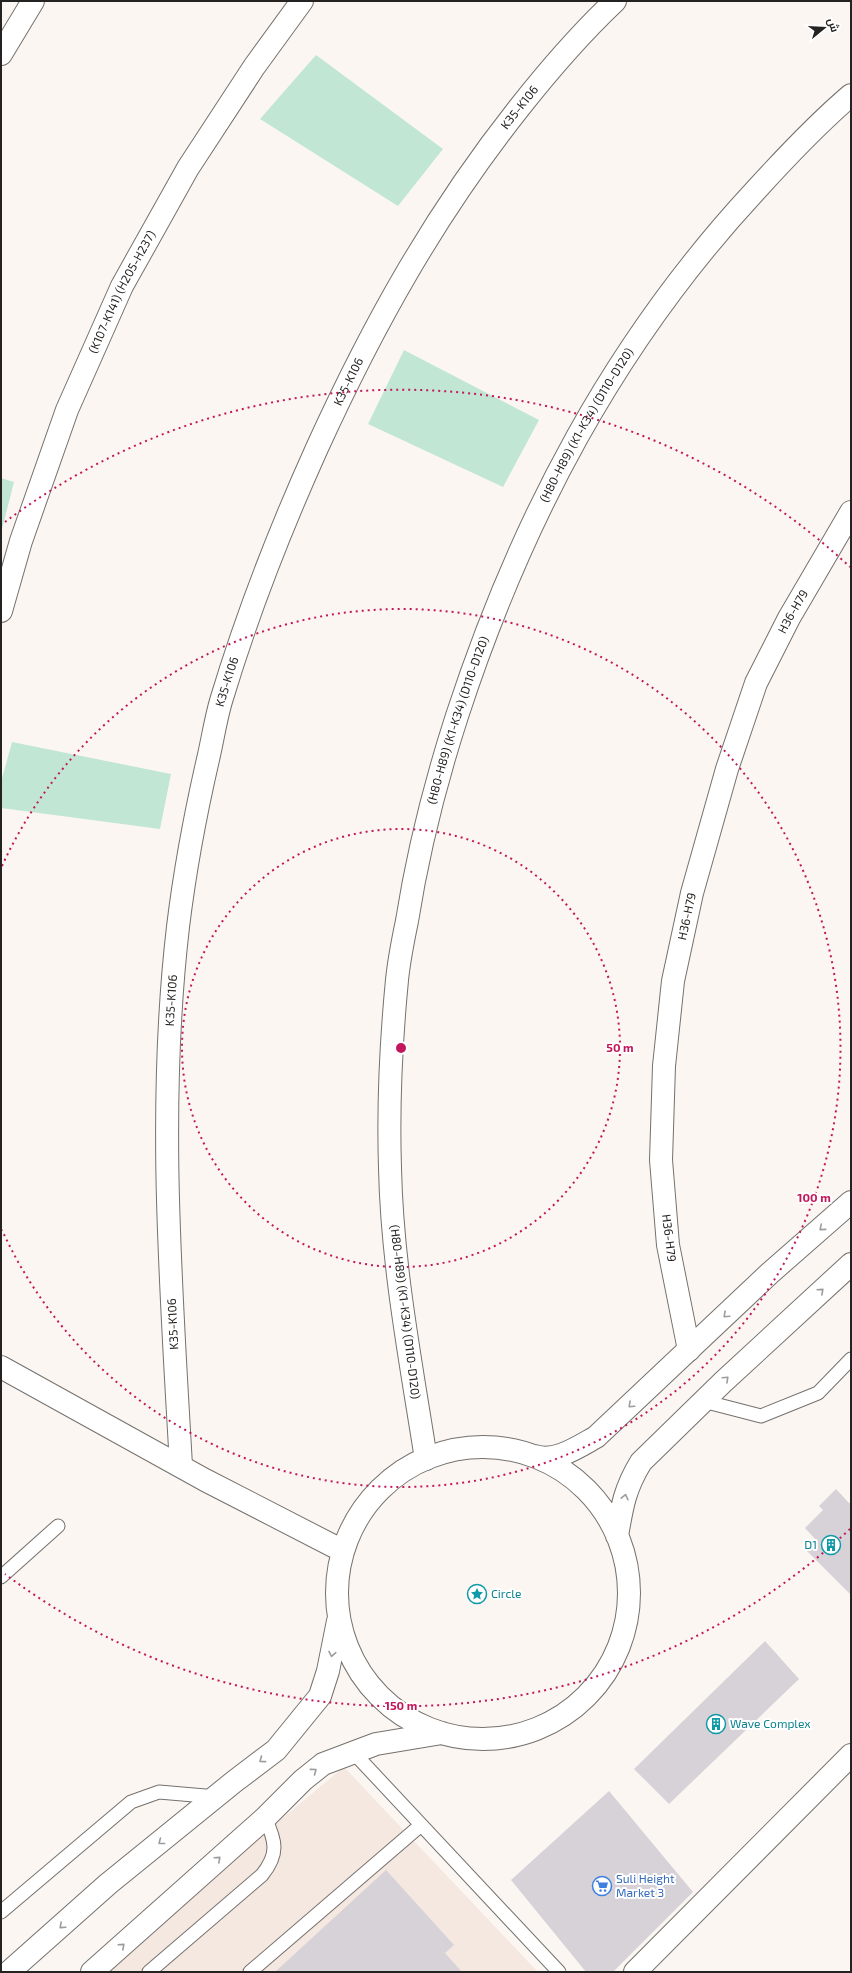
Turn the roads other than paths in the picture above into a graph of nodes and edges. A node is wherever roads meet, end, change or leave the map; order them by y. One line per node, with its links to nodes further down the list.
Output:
1 (33, 1): 4 (street)
2 (302, 1): 7 (street, (K107-K141) (H205-H237))
3 (615, 1): 16 (street, K35-K106)
4 (1, 54)
5 (851, 95): 15 (street, (H80-H89) (K1-K34) (D110-D120))
6 (851, 512): 10 (street, H36-H79)
7 (1, 611)
8 (851, 1202): 10 (street, one-way to 10)
9 (851, 1264): 13 (street, one-way to 9)
10 (689, 1350): 14 (street, one-way to 14)
11 (851, 1359): 13 (lane)
12 (1, 1367): 16 (street)
13 (703, 1402): 18 (street, one-way to 13)
14 (521, 1452): 15 (street); 18 (street)
15 (426, 1459): 19 (street)
16 (181, 1466): 19 (street)
17 (58, 1526): 20 (lane)
18 (617, 1536): 22 (street)
19 (343, 1551): 21 (street)
20 (1, 1577)
21 (339, 1616): 22 (street); 25 (street, one-way to 25)
22 (442, 1733): 23 (street)
23 (353, 1752): 26 (street, one-way to 23); 27 (lane)
24 (851, 1755): 34 (street)
25 (217, 1797): 28 (lane); 29 (street, one-way to 29)
26 (265, 1818): 30 (street, one-way to 26); 31 (lane)
27 (421, 1826): 32 (lane); 33 (lane)
28 (1, 1912)
29 (9, 1972)
30 (92, 1972)
31 (148, 1972)
32 (250, 1972)
33 (559, 1972)
34 (635, 1972)

